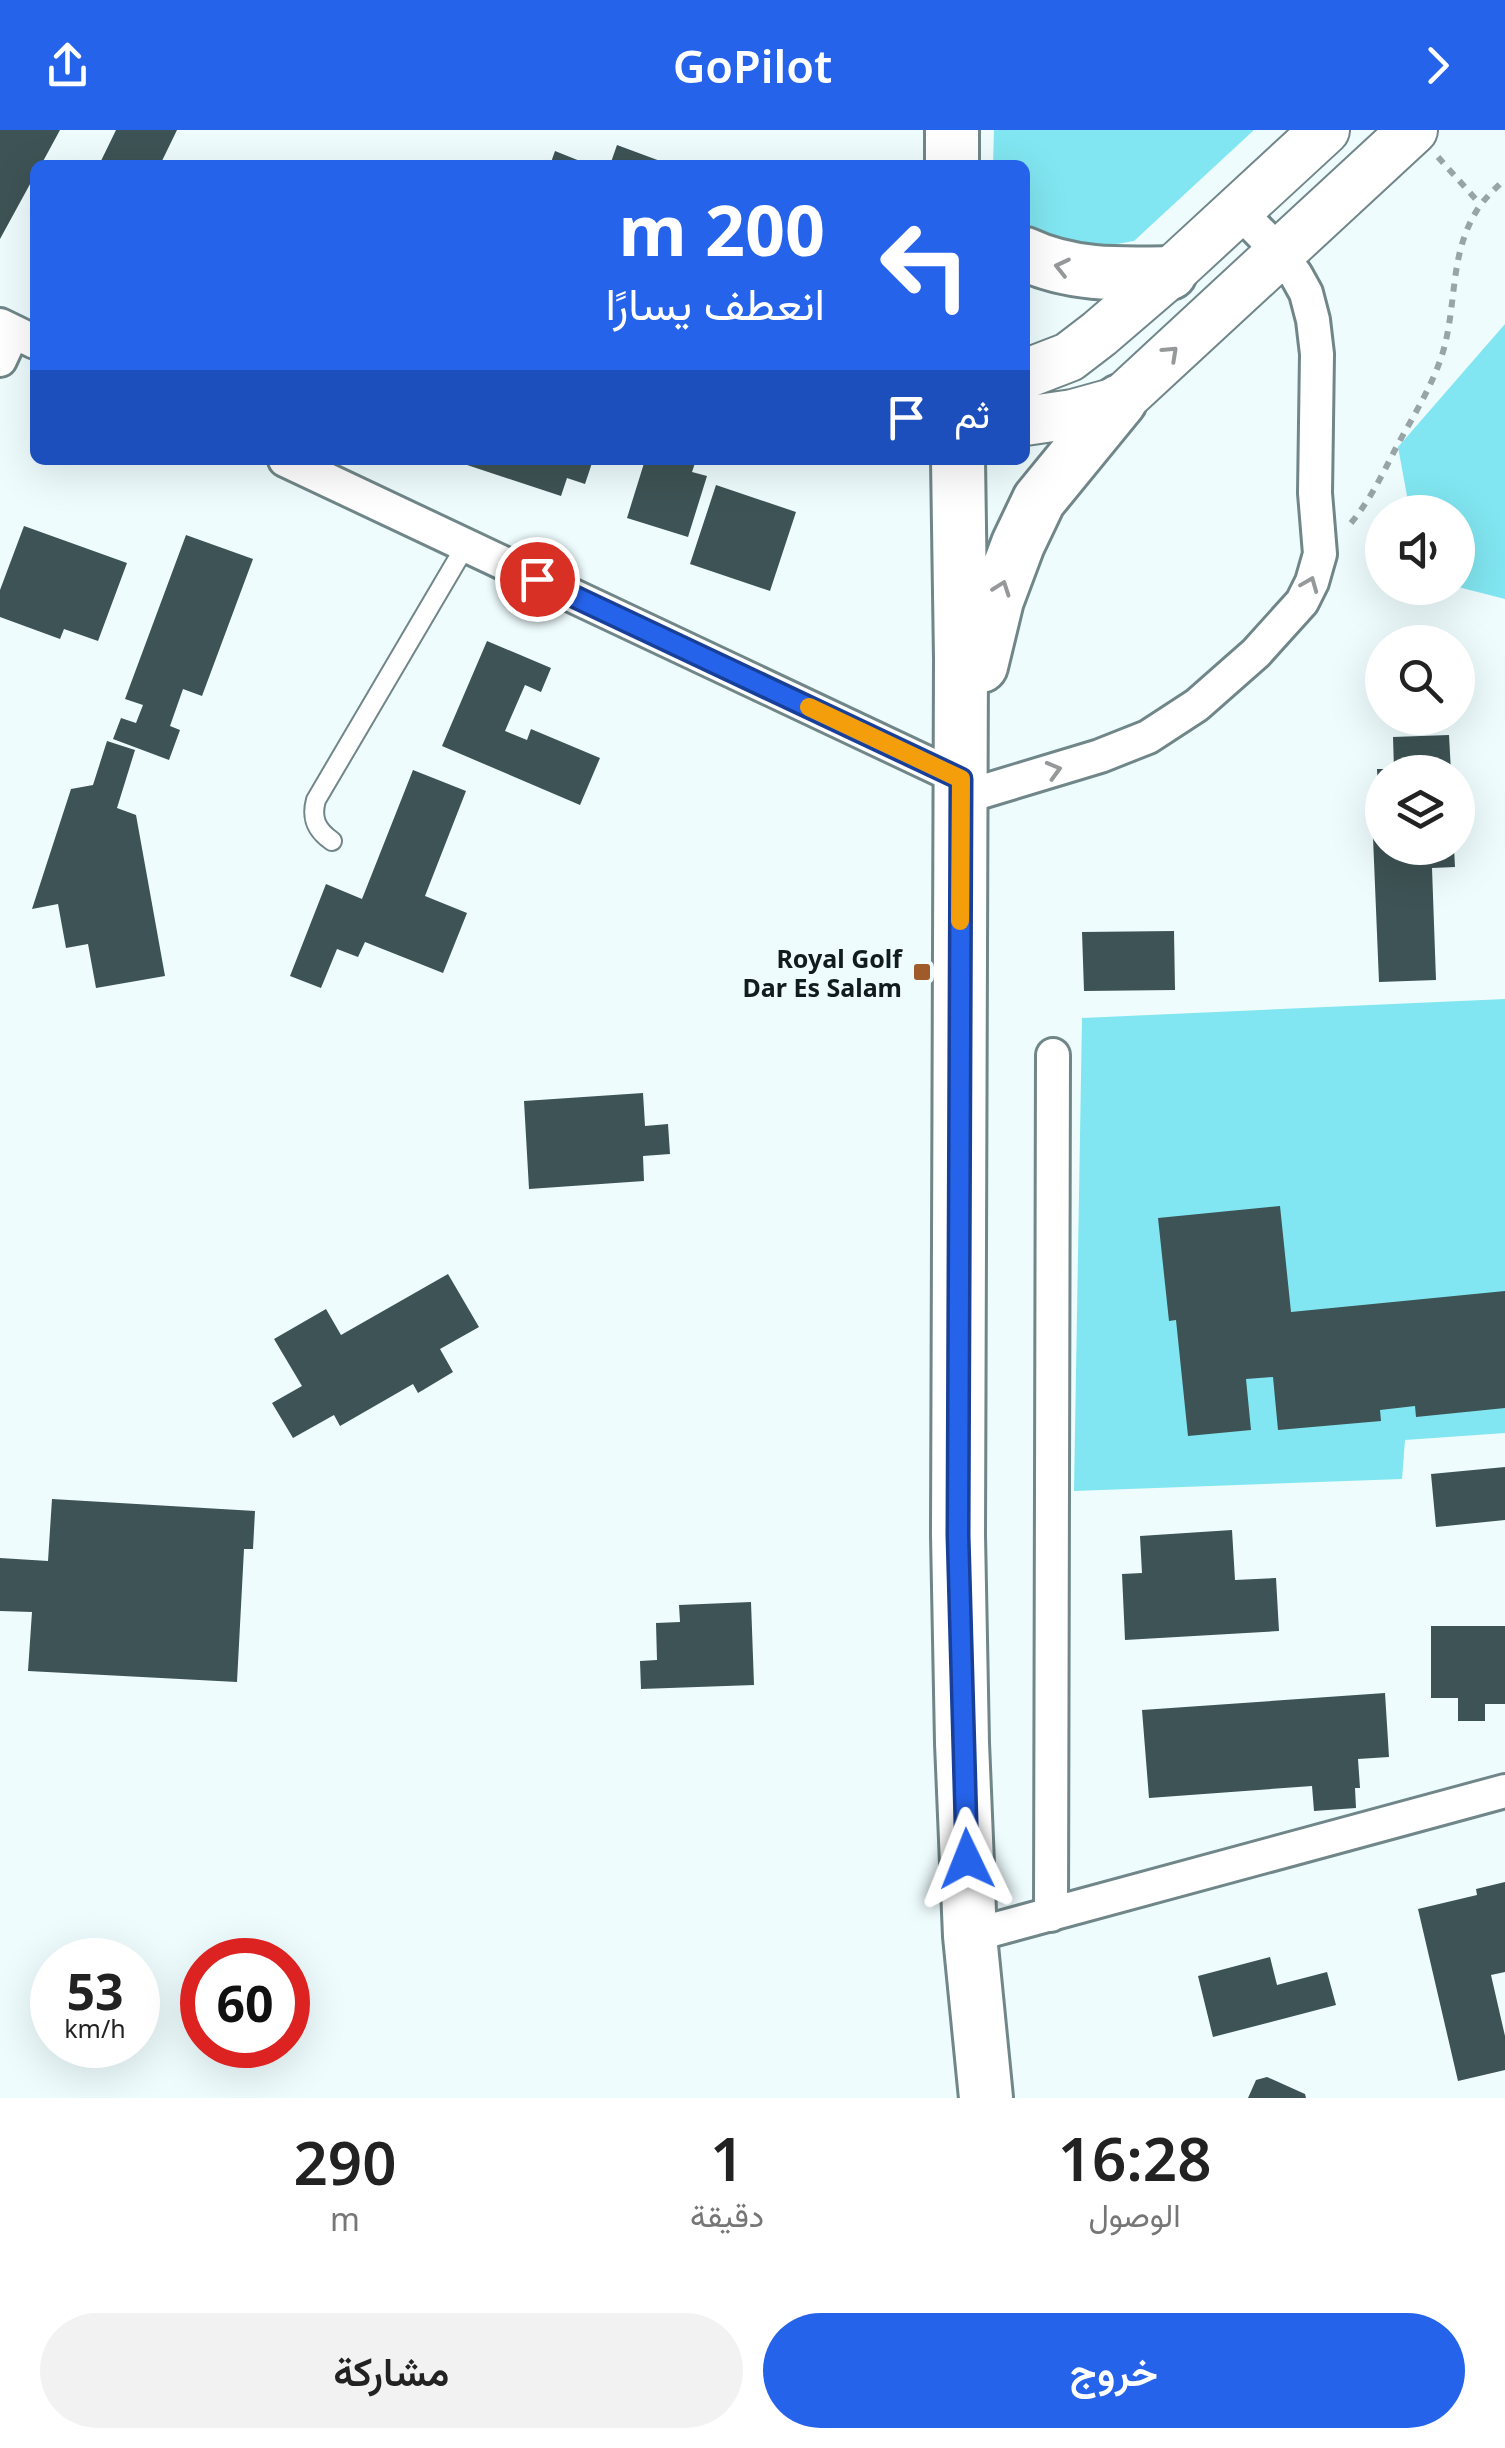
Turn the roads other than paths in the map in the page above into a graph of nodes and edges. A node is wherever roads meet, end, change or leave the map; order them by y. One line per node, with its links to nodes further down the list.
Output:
1 (952, 130): 4 (main road)
2 (1325, 130): 5 (street)
3 (1413, 130): 6 (street)
4 (952, 160)
5 (1239, 211): 6 (street); 8 (street)
6 (1280, 252): 10 (street, one-way to 6); 15 (street, one-way to 6)
7 (1030, 256): 8 (main road, one-way to 7)
8 (1170, 273): 9 (street)
9 (1030, 372)
10 (1120, 401): 11 (street); 15 (main road, one-way to 10)
11 (1030, 421)
12 (296, 465): 14 (street)
13 (958, 465): 15 (main road)
14 (466, 546): 15 (street); 16 (lane)
15 (960, 776): 20 (main road)
16 (332, 841)
17 (1053, 1055): 19 (street)
18 (1505, 1790): 19 (street)
19 (1051, 1915): 20 (street)
20 (970, 1936): 21 (main road)
21 (986, 2098)

